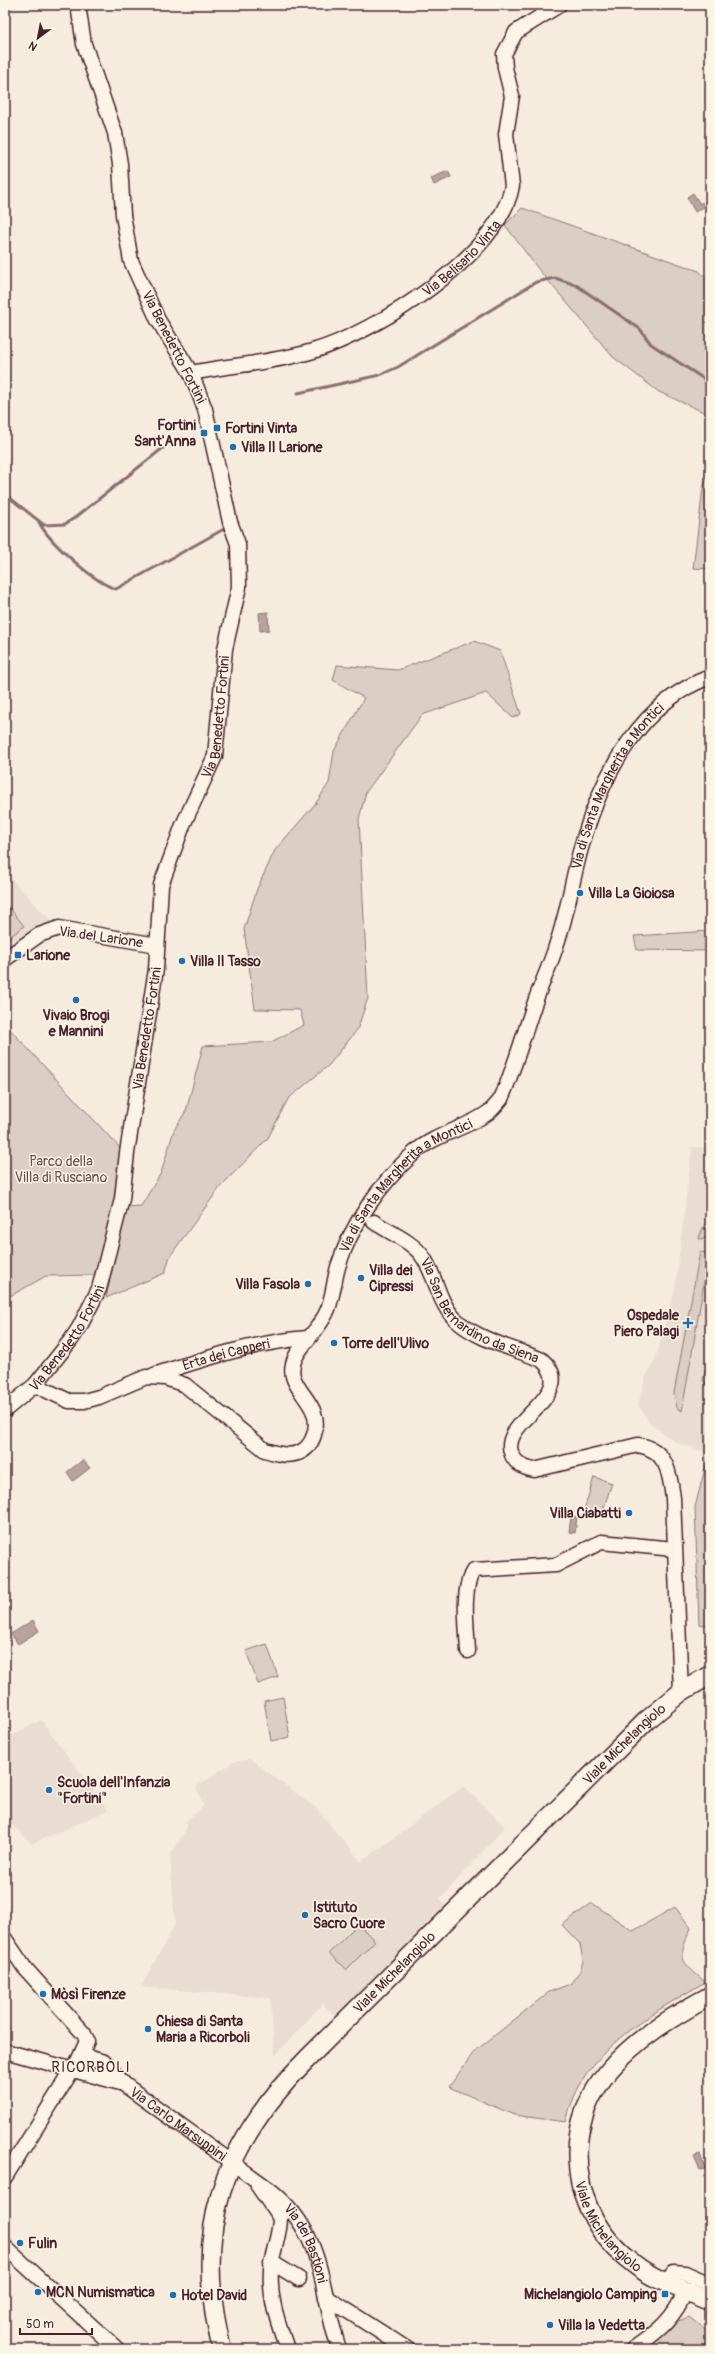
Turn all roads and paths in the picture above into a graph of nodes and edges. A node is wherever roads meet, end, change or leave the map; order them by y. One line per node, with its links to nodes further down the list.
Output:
1 (78, 5): 3 (street, Via Benedetto Fortini)
2 (559, 5): 3 (street, Via Belisario Vinta)
3 (191, 373): 5 (street, Via Benedetto Fortini)
4 (710, 677): 8 (street, Via di Santa Margherita a Montici)
5 (157, 945): 6 (street, Via del Larione); 10 (street, Via Benedetto Fortini)
6 (5, 959)
7 (374, 1222): 12 (street, Via San Bernardino da Siena)
8 (308, 1338): 9 (street, Erta dei Capperi); 9 (street, Via di Santa Margherita a Montici)
9 (146, 1377): 10 (street, Via di Santa Margherita a Montici)
10 (35, 1384): 11 (street, Via Benedetto Fortini)
11 (5, 1410)
12 (674, 1549): 13 (street); 15 (street, Via San Bernardino da Siena)
13 (468, 1651)
14 (710, 1675): 15 (main road, Viale Michelangiolo)
15 (681, 1692): 20 (main road, Viale Michelangiolo)
16 (5, 1939): 19 (street)
17 (710, 1996): 26 (main road, Viale Michelangiolo)
18 (5, 2051): 19 (street, Via Carlo Marsuppini)
19 (76, 2065): 20 (street, Via Carlo Marsuppini); 21 (street)
20 (232, 2164): 22 (street, Via dei Bastioni); 31 (main road, Viale Michelangiolo)
21 (5, 2177)
22 (252, 2178): 24 (street); 29 (street, Via dei Bastioni)
23 (5, 2247): 32 (street)
24 (271, 2262): 25 (street); 33 (street)
25 (298, 2279)
26 (666, 2282): 27 (street); 28 (main road, Viale Michelangiolo)
27 (710, 2284)
28 (686, 2290): 30 (main road, Viale Michelangiolo); 36 (street)
29 (326, 2297): 34 (street, Via dei Bastioni); 35 (street)
30 (710, 2301)
31 (221, 2346)
32 (117, 2349)
33 (288, 2349)
34 (339, 2349)
35 (407, 2349)
36 (633, 2349)

